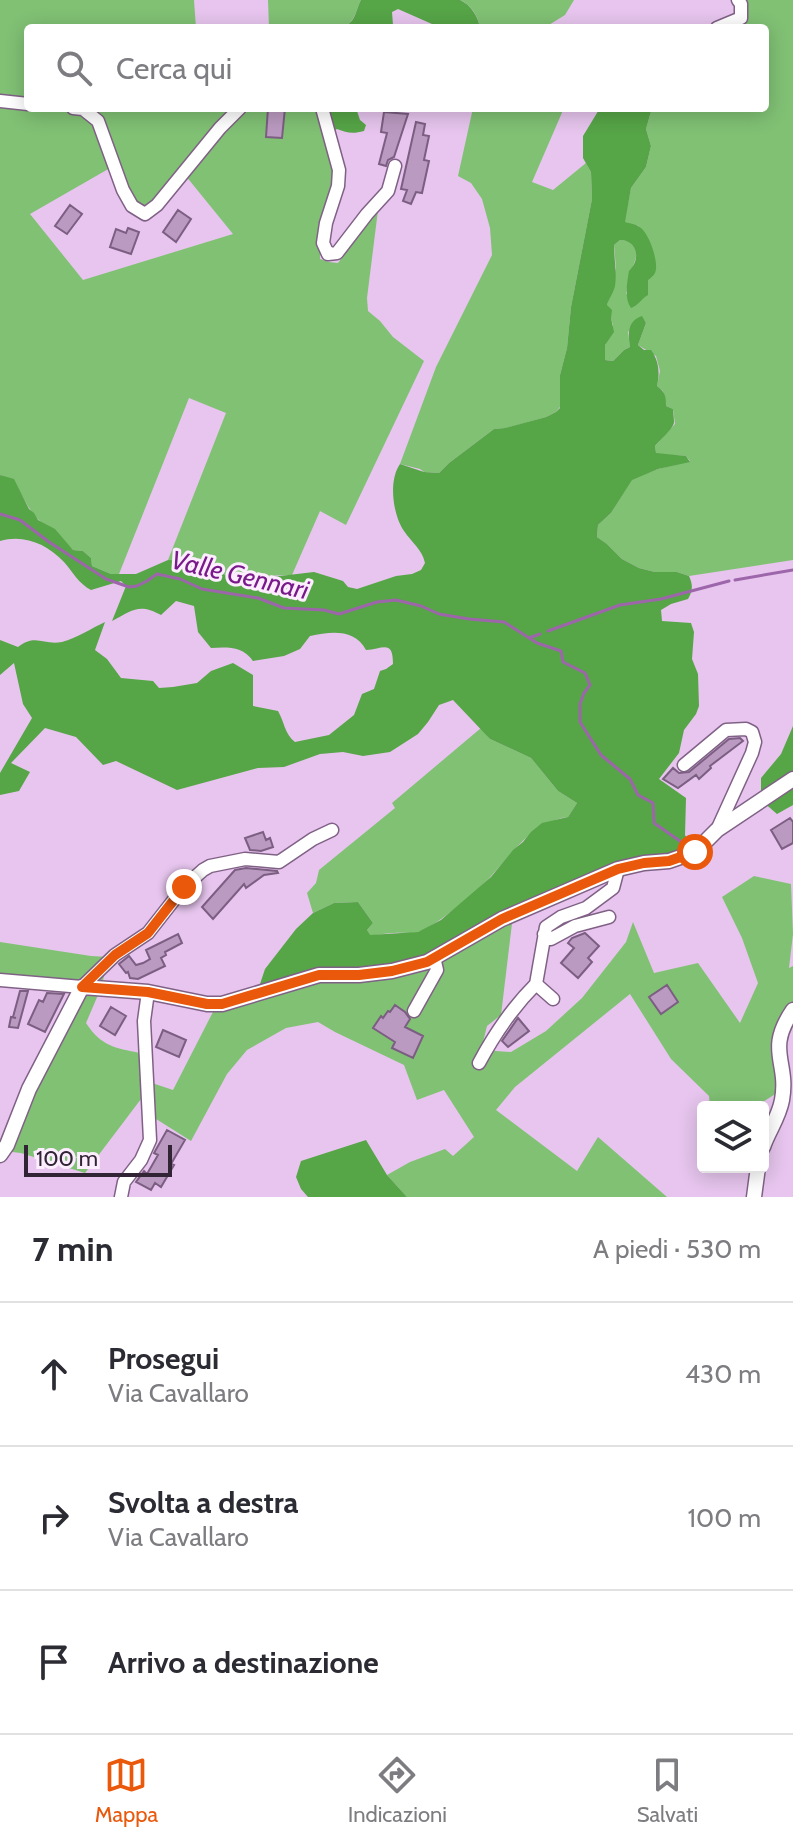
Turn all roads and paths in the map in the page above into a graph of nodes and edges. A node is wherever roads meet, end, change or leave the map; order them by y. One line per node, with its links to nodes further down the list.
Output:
1 (738, 0): 2 (street)
2 (727, 24)
3 (0, 101): 4 (street)
4 (24, 104)
5 (87, 112): 6 (street)
6 (236, 112)
7 (323, 112): 8 (street)
8 (395, 166)
9 (684, 765): 12 (street)
10 (793, 779): 12 (street)
11 (332, 830): 19 (street)
12 (717, 830): 13 (street)
13 (618, 869): 15 (street); 16 (street)
14 (609, 917): 15 (street)
15 (544, 934): 18 (street)
16 (434, 957): 20 (street); 23 (street)
17 (0, 980): 19 (street)
18 (536, 984): 21 (street); 24 (street)
19 (82, 987): 20 (street); 26 (street)
20 (148, 992): 28 (street)
21 (553, 999)
22 (793, 1010): 25 (street)
23 (414, 1011)
24 (479, 1063)
25 (769, 1133)
26 (0, 1155)
27 (757, 1173): 29 (street)
28 (121, 1197)
29 (754, 1197)

